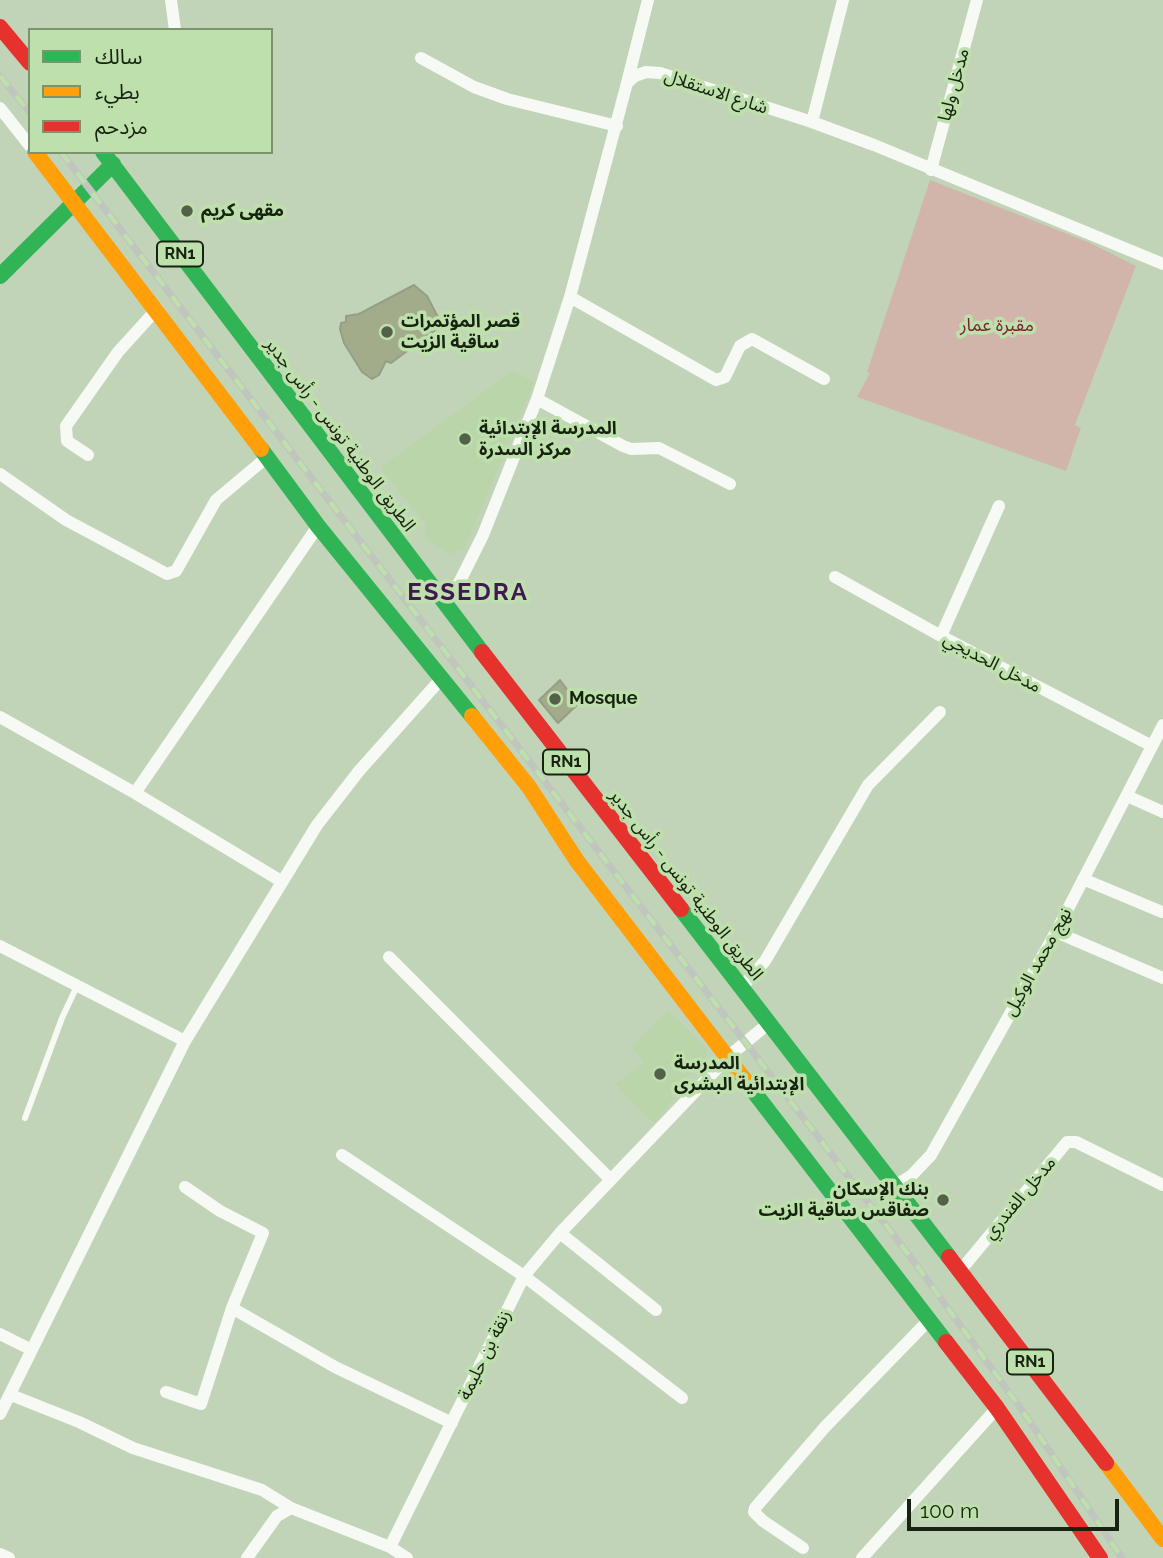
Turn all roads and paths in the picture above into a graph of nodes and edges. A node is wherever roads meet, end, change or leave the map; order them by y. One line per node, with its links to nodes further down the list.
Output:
1 (171, 0): 6 (street)
2 (648, 0): 9 (street)
3 (843, 0): 11 (street)
4 (977, 0): 16 (street, مدخل ولها)
5 (0, 26): 8 (street)
6 (176, 28)
7 (421, 58): 12 (street)
8 (28, 61)
9 (627, 83): 11 (street, شارع الاستقلال); 12 (street)
10 (0, 108): 13 (street)
11 (812, 122): 16 (street, شارع الاستقلال)
12 (617, 125): 20 (street)
13 (28, 143)
14 (37, 154): 17 (street)
15 (108, 158): 17 (street); 31 (street, الطريق الوطنية تونس - رأس جدير / RN1)
16 (932, 170): 18 (street, شارع الاستقلال)
17 (73, 201): 19 (street); 21 (street)
18 (1163, 264)
19 (0, 276)
20 (570, 297): 22 (street); 23 (street)
21 (157, 309): 24 (street); 25 (street)
22 (824, 379)
23 (537, 399): 27 (street); 31 (street)
24 (88, 455)
25 (266, 458): 26 (street); 29 (street)
26 (0, 474)
27 (730, 484)
28 (999, 506): 32 (street)
29 (318, 526): 33 (street); 38 (street)
30 (835, 577): 32 (street, مدخل الحديجي)
31 (441, 599): 49 (street, الطريق الوطنية تونس - رأس جدير / RN1)
32 (941, 636): 37 (street, مدخل الحديجي)
33 (439, 680): 42 (street); 52 (street)
34 (940, 712): 49 (street)
35 (0, 717): 38 (street)
36 (1163, 725): 37 (street, نهج محمد الوكيل)
37 (1152, 746): 39 (street, نهج محمد الوكيل)
38 (135, 793): 42 (street)
39 (1127, 796): 40 (street); 41 (street, نهج محمد الوكيل)
40 (1163, 812)
41 (1083, 879): 43 (street); 44 (street, نهج محمد الوكيل)
42 (281, 881): 51 (street)
43 (1162, 912)
44 (1056, 932): 47 (street); 57 (street, نهج محمد الوكيل)
45 (0, 946): 48 (street)
46 (389, 957): 55 (street)
47 (1163, 978)
48 (77, 986): 51 (street); 53 (lane)
49 (741, 988): 50 (street, الطريق الوطنية تونس - رأس جدير / RN1)
50 (769, 1023): 52 (street, زنقة بن حليمة); 57 (street, الطريق الوطنية تونس - رأس جدير / RN1)
51 (185, 1041): 66 (street)
52 (729, 1056): 55 (street, زنقة بن حليمة); 64 (street)
53 (25, 1118)
54 (342, 1155): 61 (street)
55 (610, 1179): 59 (street, زنقة بن حليمة)
56 (1163, 1185): 60 (street, مدخل الفندري)
57 (895, 1186): 60 (street, الطريق الوطنية تونس - رأس جدير / RN1)
58 (185, 1187): 62 (street)
59 (560, 1233): 61 (street, زنقة بن حليمة); 63 (street)
60 (960, 1271): 74 (street, الطريق الوطنية تونس - رأس جدير / RN1)
61 (524, 1276): 69 (street); 72 (street, زنقة بن حليمة)
62 (232, 1308): 67 (street); 72 (street)
63 (656, 1310)
64 (930, 1319): 70 (street); 76 (street)
65 (0, 1334): 66 (street)
66 (30, 1349): 68 (street)
67 (166, 1392)
68 (11, 1395): 71 (street); 73 (street)
69 (682, 1398)
70 (997, 1408): 81 (street); 82 (street)
71 (0, 1414)
72 (452, 1423): 75 (street, زنقة بن حليمة)
73 (291, 1508): 75 (street); 79 (street)
74 (1163, 1539)
75 (390, 1547): 80 (street)
76 (803, 1548)
77 (0, 1554): 78 (street)
78 (9, 1558)
79 (247, 1558)
80 (407, 1558)
81 (862, 1558)
82 (1100, 1558)

